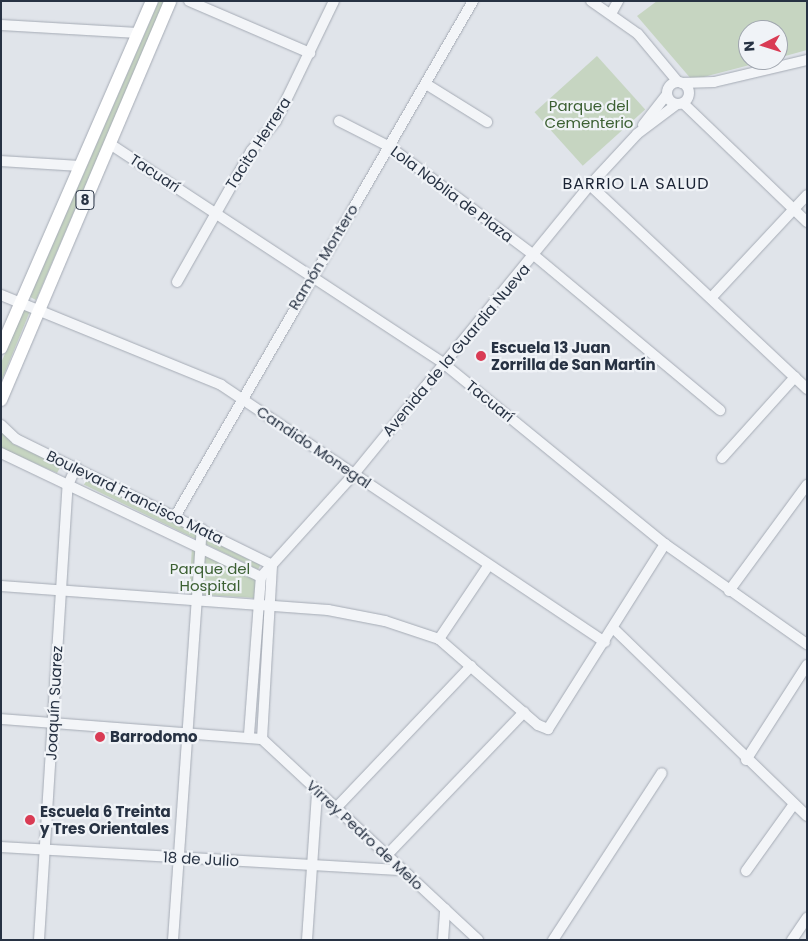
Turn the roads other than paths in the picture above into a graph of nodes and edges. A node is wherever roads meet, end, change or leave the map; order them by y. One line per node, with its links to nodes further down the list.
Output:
1 (152, 1): 10 (main road, 8)
2 (170, 1): 21 (main road, 8)
3 (189, 1): 11 (street)
4 (334, 1): 11 (street, Tacito Herrera)
5 (474, 1): 15 (street, Ramón Montero)
6 (590, 1): 8 (street)
7 (618, 1): 8 (street)
8 (612, 12): 13 (street)
9 (1, 25): 10 (street)
10 (138, 34): 24 (main road, 8)
11 (310, 53): 28 (street, Tacito Herrera)
12 (807, 60): 14 (street, Avenida de la Guardia Nueva)
13 (680, 82): 14 (street, Avenida de la Guardia Nueva); 16 (street, Avenida de la Guardia Nueva); 17 (street)
14 (714, 82): 17 (street, Avenida de la Guardia Nueva)
15 (426, 84): 19 (street); 22 (street, Ramón Montero)
16 (667, 94): 17 (street); 20 (street, Avenida de la Guardia Nueva)
17 (683, 101): 20 (street, Avenida de la Guardia Nueva); 27 (street)
18 (339, 121): 22 (street, Lola Noblia de Plaza)
19 (487, 122)
20 (638, 134): 25 (street, Avenida de la Guardia Nueva)
21 (110, 144): 28 (street, Tacuarí); 36 (main road, 8)
22 (390, 147): 30 (street, Lola Noblia de Plaza); 31 (street, Ramón Montero)
23 (1, 161): 24 (street)
24 (79, 166): 35 (main road, 8)
25 (590, 185): 30 (street, Avenida de la Guardia Nueva); 34 (street)
26 (807, 195): 27 (street)
27 (794, 210): 29 (street); 34 (street)
28 (215, 212): 31 (street, Tacuarí); 32 (street, Tacito Herrera)
29 (807, 222)
30 (535, 256): 38 (street, Avenida de la Guardia Nueva); 43 (street, Lola Noblia de Plaza)
31 (312, 275): 38 (street, Tacuarí); 41 (street, Ramón Montero)
32 (177, 282)
33 (1, 295): 35 (street, Candido Monegal)
34 (712, 298): 39 (street)
35 (22, 301): 36 (street, Candido Monegal); 37 (main road, 8)
36 (38, 310): 41 (street, Candido Monegal); 42 (main road, 8)
37 (1, 348)
38 (443, 363): 48 (street, Avenida de la Guardia Nueva); 53 (street, Tacuarí)
39 (795, 377): 40 (street); 46 (street)
40 (807, 389)
41 (241, 398): 48 (street, Candido Monegal); 51 (street, Ramón Montero)
42 (1, 400)
43 (720, 410)
44 (1, 425): 47 (street, Boulevard Francisco Mata)
45 (1, 453): 50 (street, Boulevard Francisco Mata)
46 (722, 458)
47 (76, 467): 50 (street, Joaquín Suarez); 51 (street, Boulevard Francisco Mata)
48 (354, 474): 55 (street, Avenida de la Guardia Nueva); 56 (street, Candido Monegal)
49 (807, 484): 60 (street)
50 (68, 485): 54 (street, Boulevard Francisco Mata); 59 (street, Joaquín Suarez)
51 (176, 515): 52 (street, Boulevard Francisco Mata)
52 (202, 529): 54 (street); 55 (street, Boulevard Francisco Mata)
53 (665, 544): 60 (street, Tacuarí); 64 (street)
54 (201, 547): 57 (street, Boulevard Francisco Mata); 61 (street)
55 (272, 565): 57 (street, Avenida de la Guardia Nueva); 63 (street)
56 (488, 566): 65 (street); 66 (street, Candido Monegal)
57 (261, 577): 62 (street)
58 (1, 586): 59 (street)
59 (61, 591): 61 (street); 72 (street, Joaquín Suarez)
60 (729, 591): 67 (street, Tacuarí)
61 (198, 601): 62 (street); 73 (street)
62 (259, 605): 63 (street); 74 (street)
63 (272, 606): 65 (street); 75 (street)
64 (613, 628): 66 (street); 76 (street)
65 (439, 639): 69 (street)
66 (605, 642): 70 (street)
67 (807, 644)
68 (807, 665): 76 (street)
69 (471, 666): 70 (street); 80 (street)
70 (524, 712): 84 (street)
71 (1, 719): 72 (street, Virrey Pedro de Melo)
72 (53, 722): 73 (street, Virrey Pedro de Melo); 83 (street, Joaquín Suarez)
73 (188, 731): 74 (street, Virrey Pedro de Melo); 85 (street)
74 (250, 735): 75 (street, Virrey Pedro de Melo)
75 (262, 739): 78 (street, Virrey Pedro de Melo)
76 (746, 760): 79 (street)
77 (662, 773): 96 (street)
78 (317, 792): 80 (street, Virrey Pedro de Melo); 86 (street)
79 (794, 804): 81 (street); 88 (street)
80 (336, 808): 84 (street, Virrey Pedro de Melo)
81 (807, 816)
82 (1, 847): 83 (street, 18 de Julio)
83 (46, 849): 85 (street, 18 de Julio); 91 (street, Joaquín Suarez)
84 (386, 855): 87 (street, Virrey Pedro de Melo)
85 (179, 858): 86 (street, 18 de Julio); 92 (street)
86 (312, 865): 87 (street, 18 de Julio); 93 (street)
87 (402, 870): 89 (street, Virrey Pedro de Melo)
88 (746, 871)
89 (445, 909): 94 (street); 95 (street, Virrey Pedro de Melo)
90 (807, 918): 97 (street)
91 (39, 940)
92 (173, 940)
93 (307, 940)
94 (443, 940)
95 (478, 940)
96 (553, 940)
97 (792, 940)

